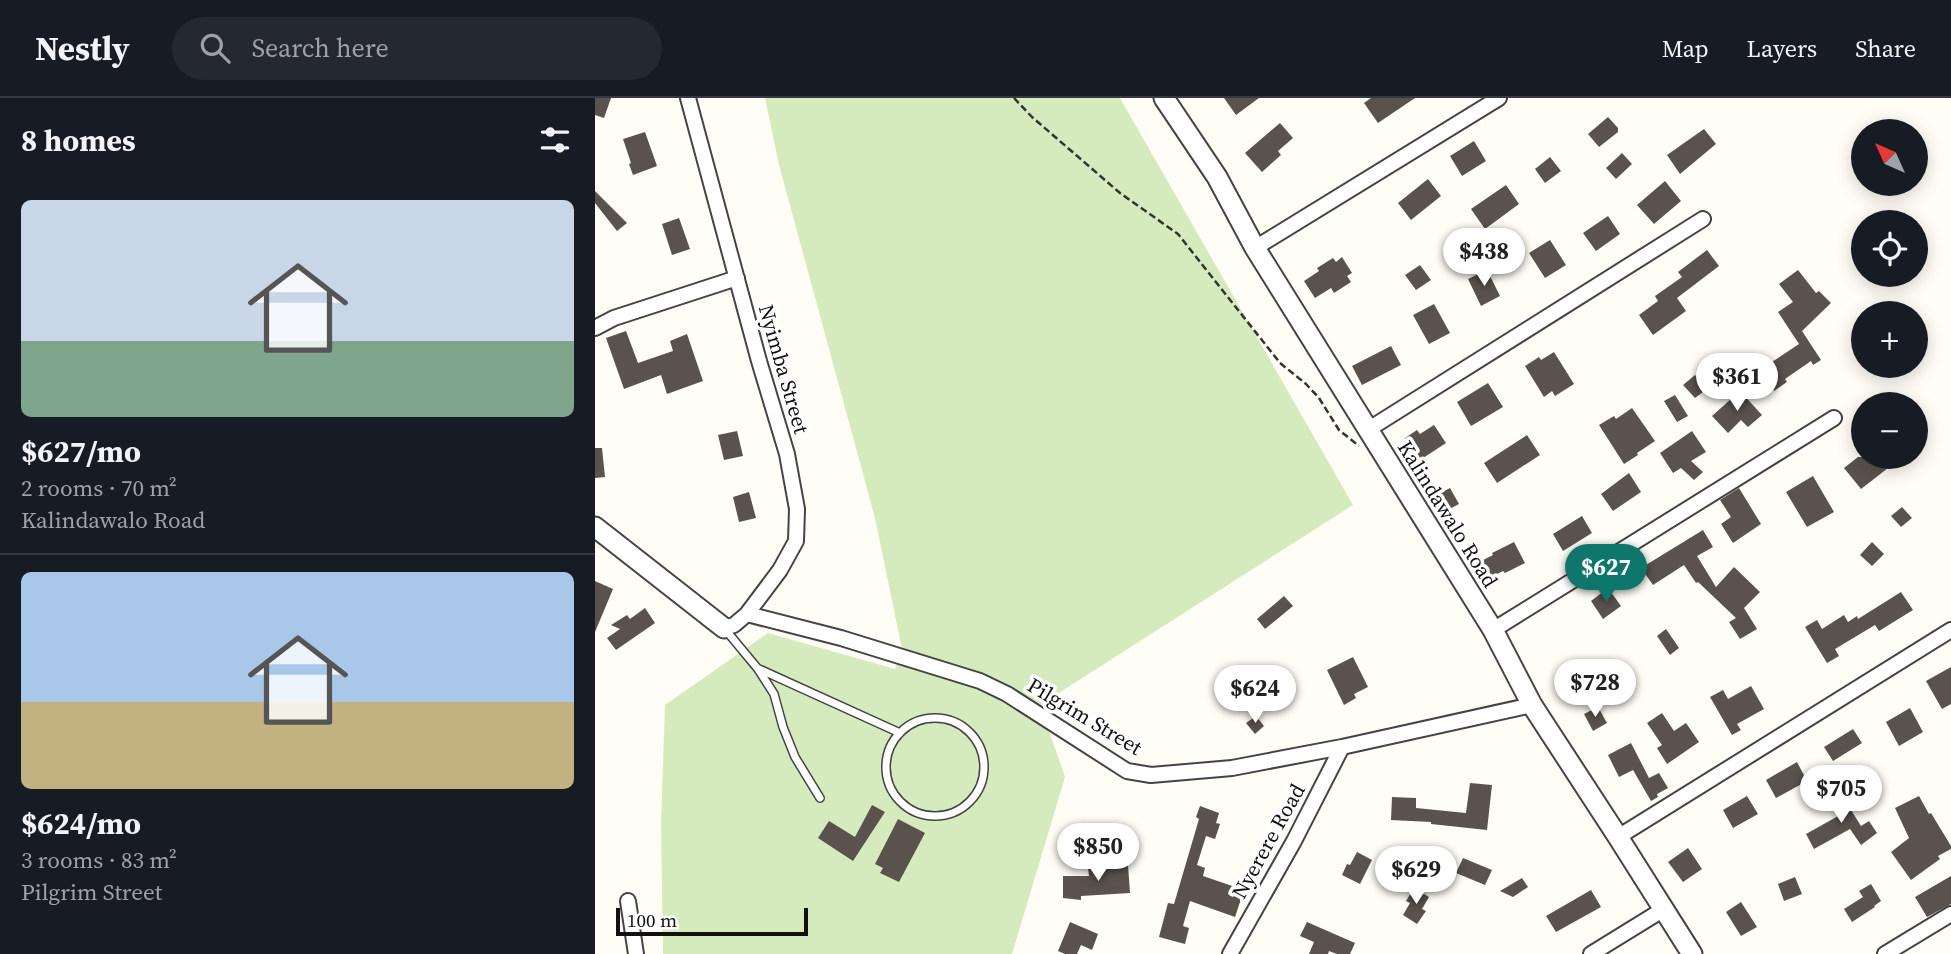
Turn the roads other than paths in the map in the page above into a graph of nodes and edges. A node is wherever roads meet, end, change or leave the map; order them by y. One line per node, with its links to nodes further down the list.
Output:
1 (688, 98): 6 (street, Nyimba Street)
2 (1164, 98): 5 (street, Kalindawalo Road)
3 (1499, 98): 5 (street)
4 (1703, 219): 9 (street)
5 (1255, 248): 9 (street, Kalindawalo Road)
6 (737, 278): 7 (street); 11 (street, Nyimba Street)
7 (595, 328)
8 (1834, 418): 13 (street)
9 (1369, 429): 13 (street, Kalindawalo Road)
10 (595, 527): 12 (street)
11 (747, 614): 12 (street, Nyimba Street); 18 (street, Pilgrim Street)
12 (724, 628): 15 (lane)
13 (1493, 630): 16 (street, Kalindawalo Road)
14 (1951, 630): 20 (street)
15 (758, 669): 17 (lane); 19 (lane)
16 (1532, 705): 18 (street, Pilgrim Street); 20 (street, Kalindawalo Road)
17 (900, 733): 17 (lane)
18 (1342, 747): 25 (street, Nyerere Road)
19 (820, 798)
20 (1618, 837): 22 (street, Kalindawalo Road)
21 (628, 901): 24 (street)
22 (1664, 909): 26 (street); 27 (street, Kalindawalo Road)
23 (1951, 914): 28 (street)
24 (636, 954)
25 (1230, 954)
26 (1591, 954)
27 (1692, 954)
28 (1885, 954)

